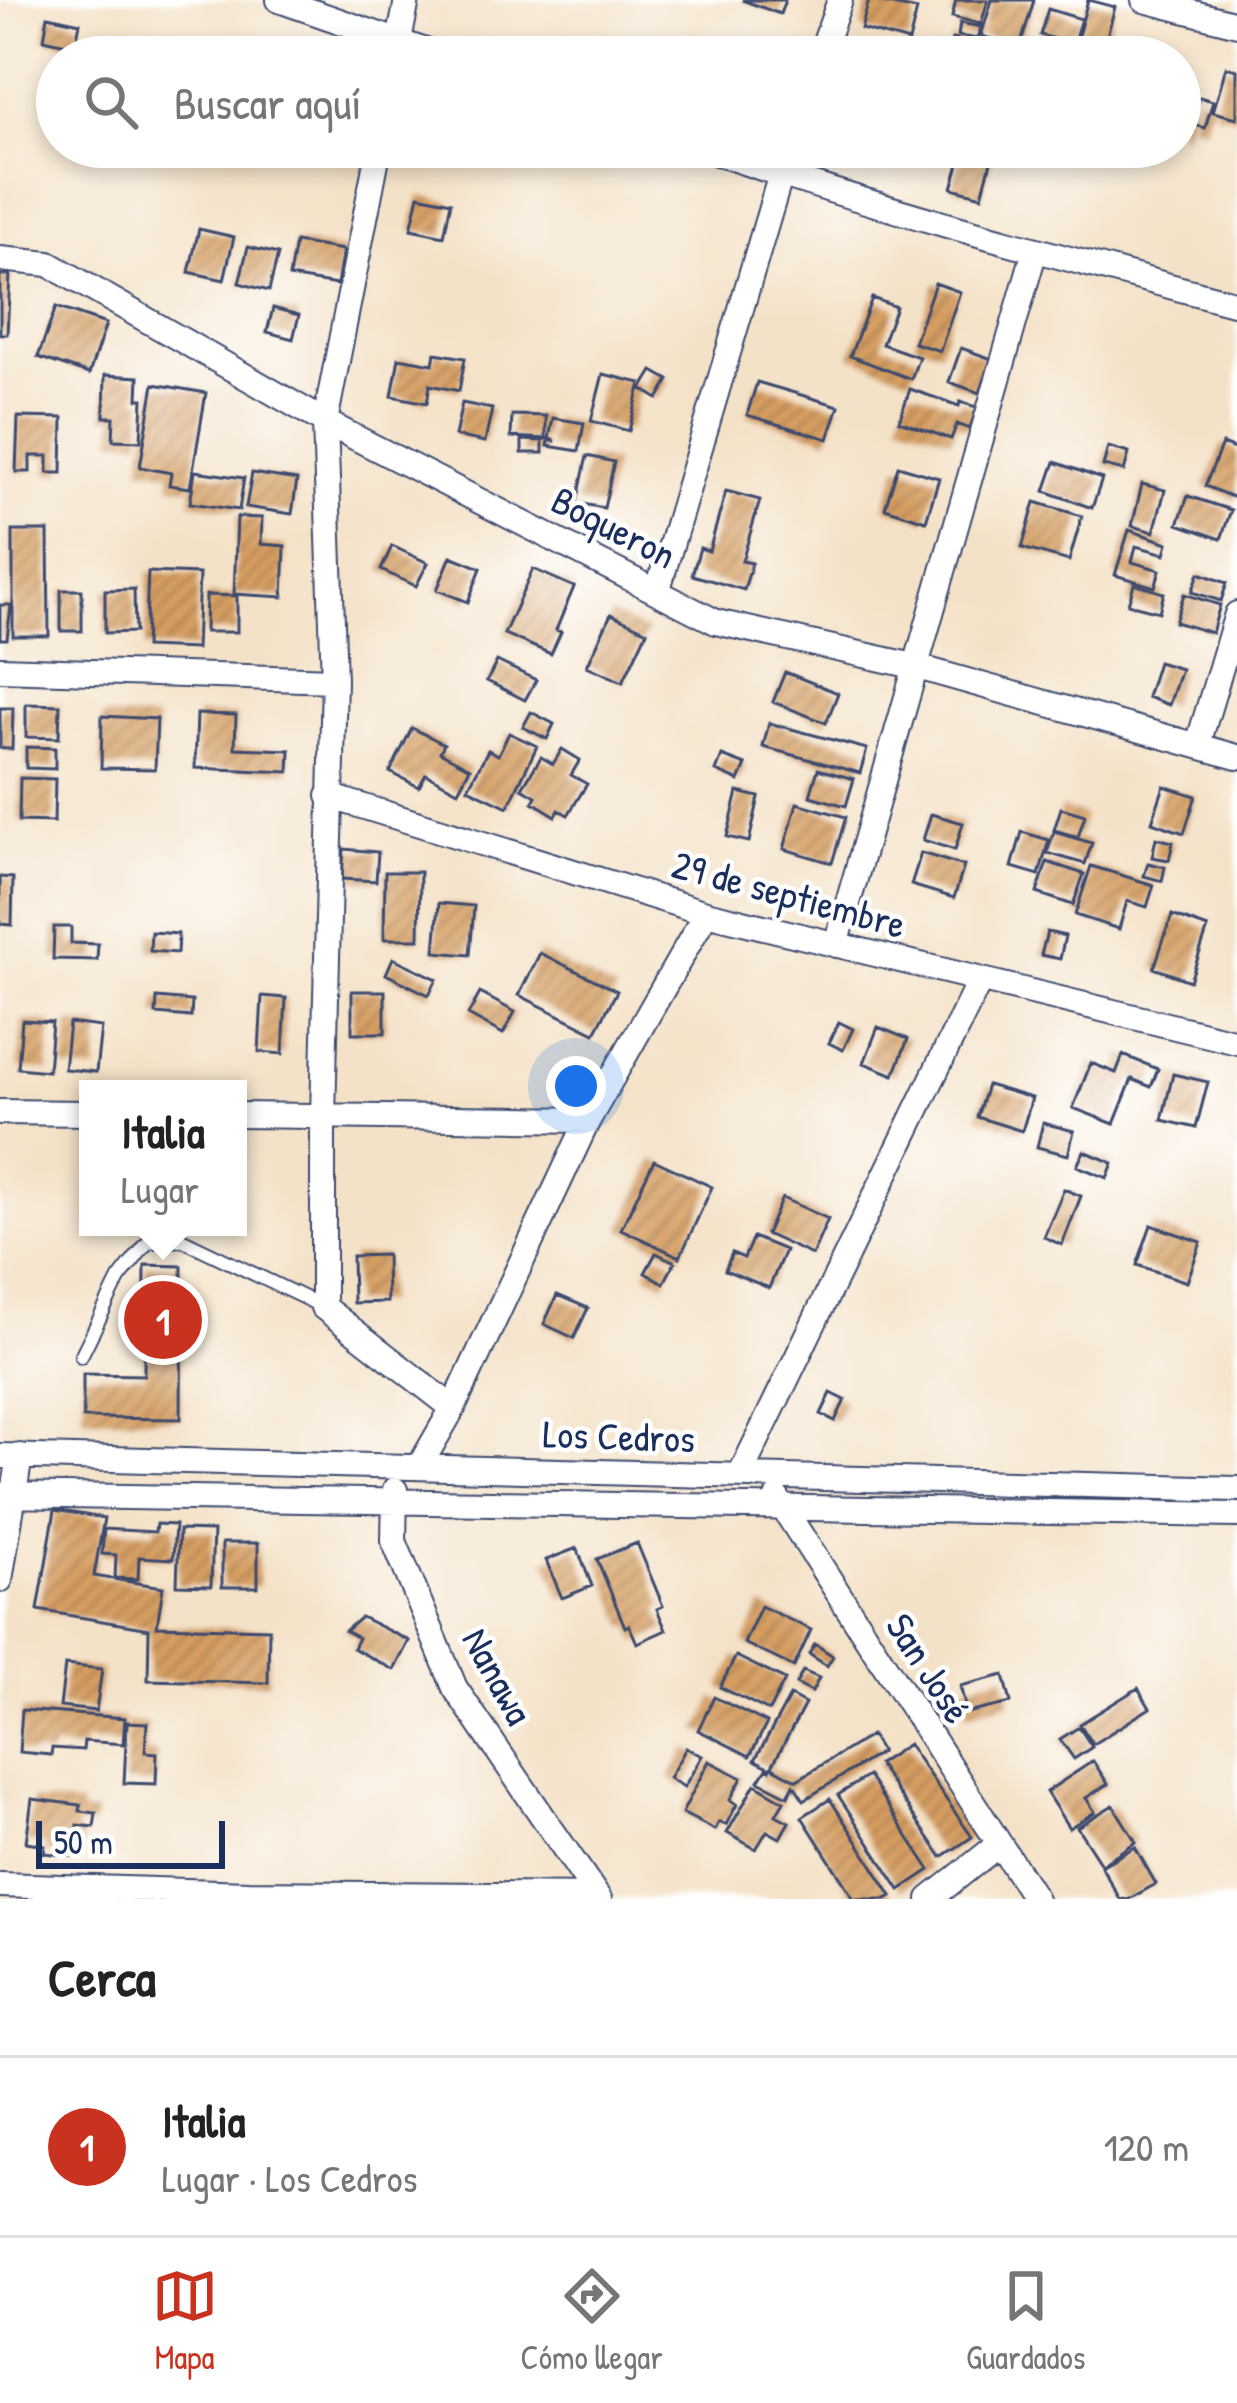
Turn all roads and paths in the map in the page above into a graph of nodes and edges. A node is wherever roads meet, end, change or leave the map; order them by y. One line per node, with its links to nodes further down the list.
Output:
1 (278, 0): 6 (street)
2 (406, 0): 7 (street)
3 (839, 0): 8 (street)
4 (1144, 0): 5 (street)
5 (1237, 24)
6 (366, 36)
7 (400, 36)
8 (827, 36)
9 (375, 168): 16 (street)
10 (759, 168): 12 (street)
11 (782, 168): 12 (street)
12 (779, 175): 13 (street); 17 (street)
13 (1035, 250): 15 (street); 19 (street)
14 (0, 259): 16 (street, Boqueron)
15 (1237, 304)
16 (325, 422): 17 (street, Boqueron); 21 (street)
17 (658, 590): 19 (street, Boqueron)
18 (1237, 614): 22 (street)
19 (914, 666): 22 (street, Boqueron); 26 (street)
20 (0, 669): 21 (street)
21 (334, 680): 24 (street)
22 (1198, 744): 23 (street, Boqueron)
23 (1237, 757)
24 (328, 796): 25 (street, 29 de septiembre); 32 (street)
25 (706, 913): 26 (street, 29 de septiembre); 33 (street)
26 (836, 945): 27 (street, 29 de septiembre)
27 (980, 980): 28 (street, 29 de septiembre); 39 (street)
28 (1237, 1042)
29 (0, 1112): 30 (street)
30 (79, 1113)
31 (247, 1115): 32 (street)
32 (322, 1117): 33 (street); 34 (street)
33 (588, 1120): 36 (street)
34 (322, 1306): 35 (lane); 36 (street)
35 (81, 1356)
36 (453, 1408): 38 (street)
37 (10, 1456): 38 (street, Los Cedros); 41 (street)
38 (407, 1467): 39 (street, Los Cedros); 42 (street, Nanawa)
39 (751, 1476): 40 (street, Los Cedros); 43 (street, San José)
40 (1237, 1489)
41 (7, 1495): 42 (street); 45 (street)
42 (394, 1501): 43 (street); 49 (street, Nanawa)
43 (784, 1508): 44 (street); 46 (street, San José)
44 (1237, 1515)
45 (0, 1580)
46 (999, 1844): 50 (street); 51 (street, San José)
47 (0, 1885): 48 (street)
48 (251, 1896): 49 (street)
49 (598, 1898)
50 (930, 1899)
51 (1035, 1899)

